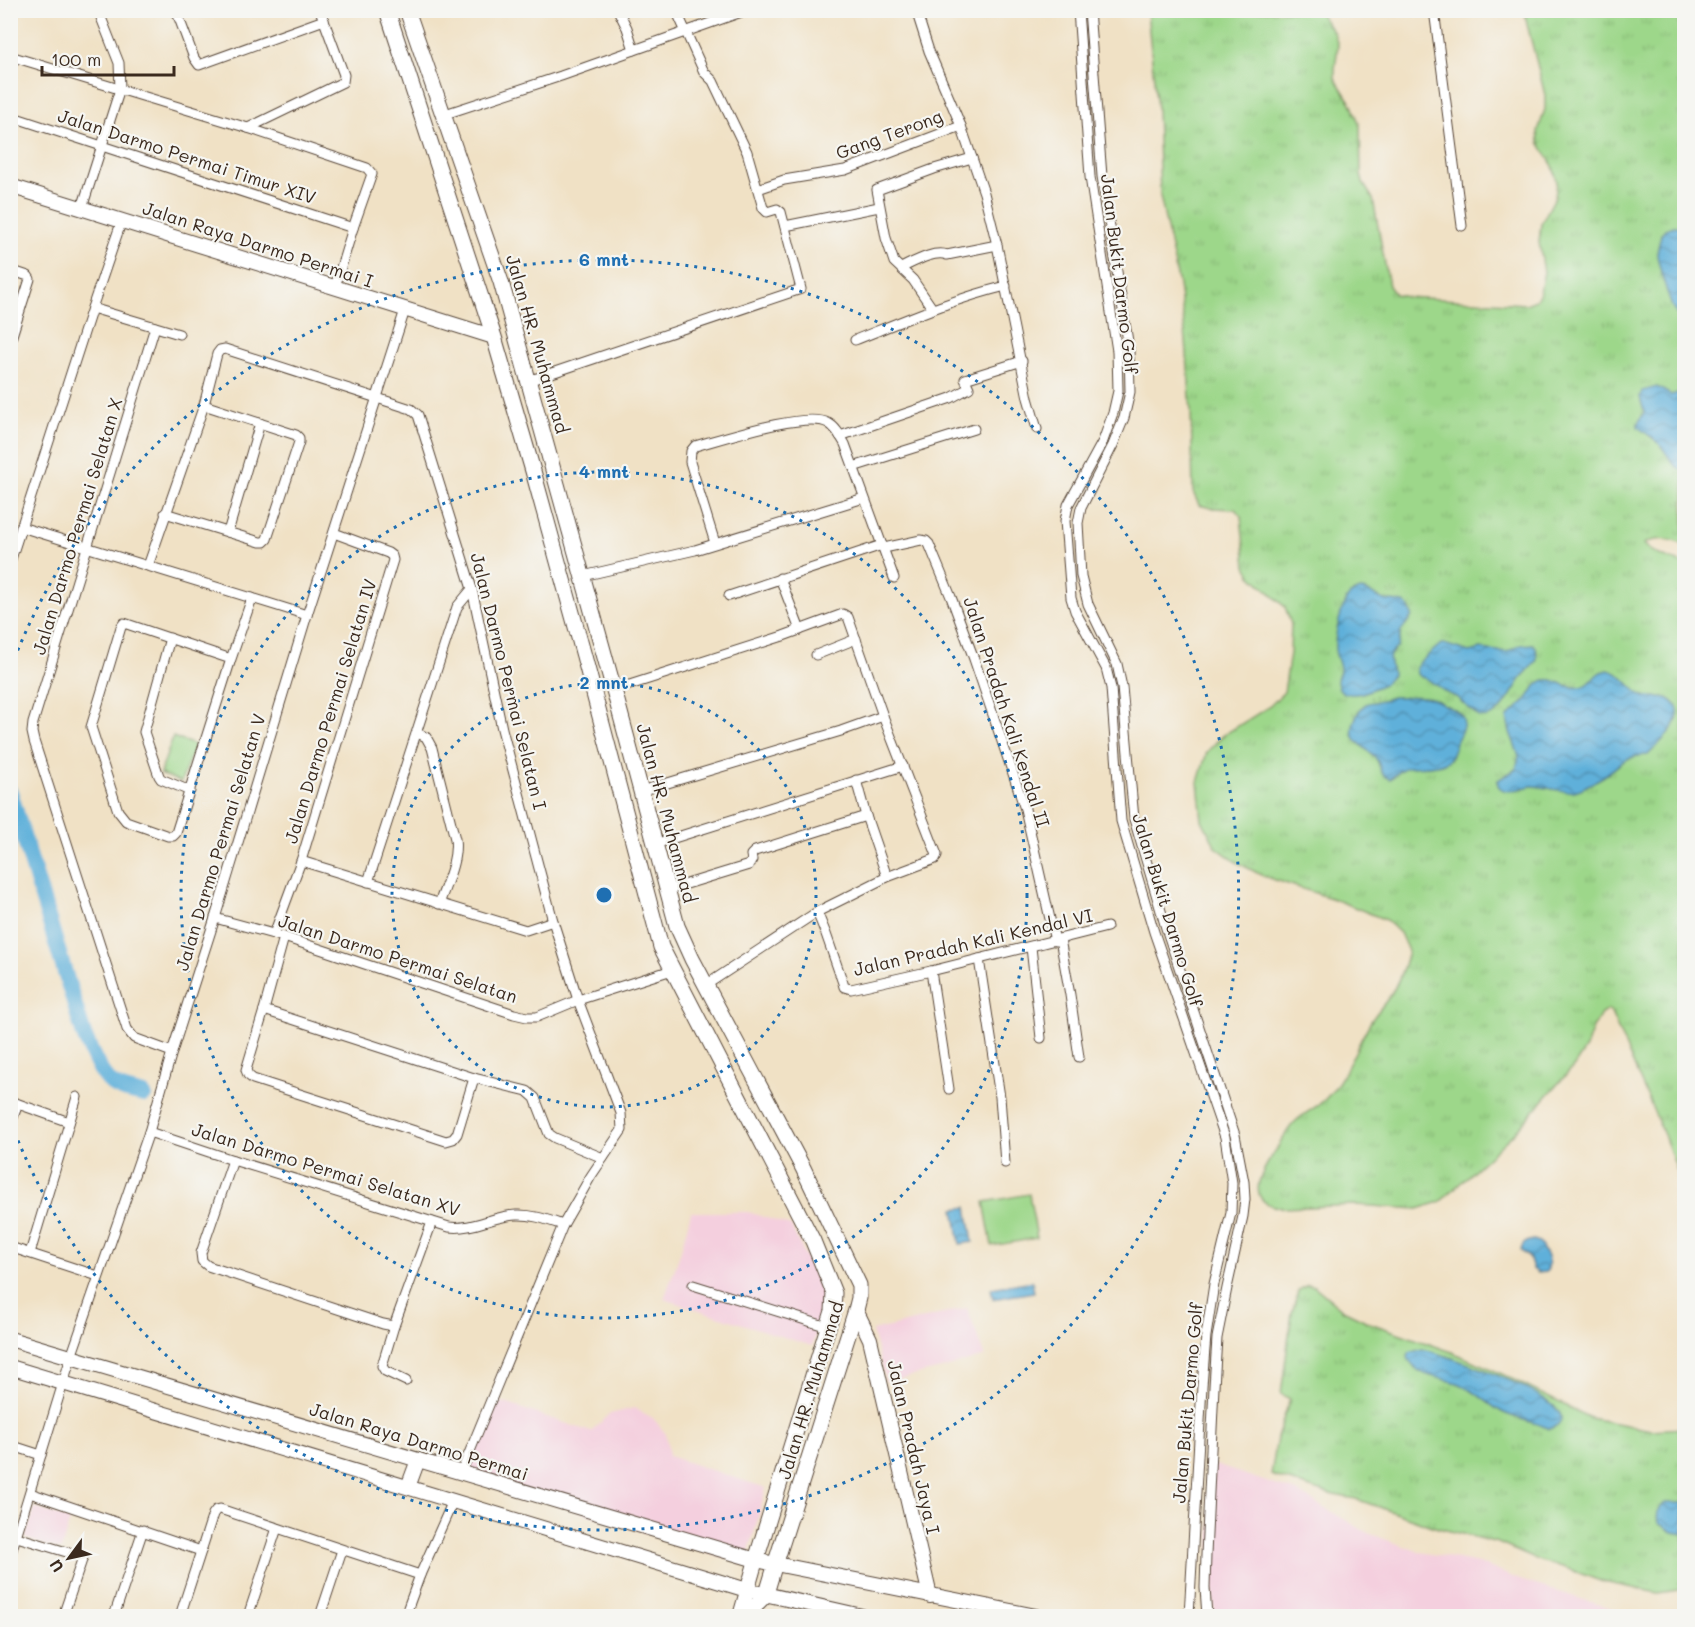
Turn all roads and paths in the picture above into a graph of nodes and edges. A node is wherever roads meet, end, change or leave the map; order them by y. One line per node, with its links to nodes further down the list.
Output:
1 (98, 10): 16 (street)
2 (176, 10): 12 (street)
3 (387, 10): 41 (main road, Jalan HR. Muhammad)
4 (407, 10): 17 (main road, Jalan HR. Muhammad)
5 (618, 10): 14 (street)
6 (676, 10): 13 (street)
7 (747, 10): 13 (street)
8 (916, 10): 19 (street)
9 (1078, 10): 148 (street, Jalan Bukit Darmo Golf)
10 (1089, 10): 149 (street, Jalan Bukit Darmo Golf)
11 (1434, 10): 29 (street)
12 (322, 15): 20 (street)
13 (685, 32): 14 (street); 24 (street)
14 (634, 50): 17 (street)
15 (10, 56): 16 (street)
16 (120, 89): 20 (street); 21 (street)
17 (442, 115): 45 (main road, Jalan HR. Muhammad)
18 (10, 116): 21 (street, Jalan Darmo Permai Timur XIV)
19 (961, 126): 22 (street); 24 (street, Gang Terong)
20 (248, 128): 30 (street)
21 (102, 146): 25 (street); 30 (street, Jalan Darmo Permai Timur XIV)
22 (972, 158): 26 (street); 31 (street)
23 (10, 186): 25 (street, Jalan Raya Darmo Permai I)
24 (758, 189): 28 (street)
25 (82, 207): 27 (street, Jalan Raya Darmo Permai I)
26 (879, 207): 28 (street); 32 (street)
27 (122, 220): 35 (street, Jalan Raya Darmo Permai I); 36 (street)
28 (785, 226): 45 (street)
29 (1462, 226)
30 (352, 228): 35 (street)
31 (997, 245): 32 (street); 34 (street)
32 (901, 268): 37 (street)
33 (10, 270): 43 (street)
34 (1006, 286): 37 (street); 44 (street)
35 (335, 287): 38 (street, Jalan Raya Darmo Permai I)
36 (92, 308): 39 (street); 57 (street)
37 (932, 308): 42 (street)
38 (405, 310): 41 (street, Jalan Raya Darmo Permai I); 46 (street, Jalan Darmo Permai Selatan V)
39 (155, 327): 40 (street); 61 (street, Jalan Darmo Permai Selatan X)
40 (179, 334)
41 (494, 337): 54 (main road, Jalan HR. Muhammad)
42 (855, 340)
43 (10, 342)
44 (1022, 362): 50 (street); 51 (street)
45 (528, 381): 52 (main road, Jalan HR. Muhammad)
46 (376, 398): 47 (street); 59 (street, Jalan Darmo Permai Selatan V); 68 (street, Jalan Darmo Permai Selatan I)
47 (204, 405): 48 (street); 56 (street)
48 (260, 423): 58 (street); 58 (street)
49 (974, 429): 53 (street)
50 (1037, 429)
51 (840, 436): 53 (street); 60 (street)
52 (552, 466): 54 (main road); 65 (main road, Jalan HR. Muhammad)
53 (853, 466): 55 (street)
54 (533, 471): 77 (main road, Jalan HR. Muhammad)
55 (864, 498): 60 (street); 62 (street)
56 (165, 513): 58 (street); 64 (street)
57 (21, 527): 61 (street); 63 (street)
58 (228, 532)
59 (334, 534): 71 (street, Jalan Darmo Permai Selatan V); 89 (street, Jalan Darmo Permai Selatan IV)
60 (715, 543): 65 (street)
61 (87, 547): 64 (street); 110 (street, Jalan Darmo Permai Selatan X)
62 (883, 547): 66 (street, Jalan Pradah Kali Kendal II); 67 (street); 99 (street, Jalan Pradah Kali Kendal II)
63 (10, 562)
64 (148, 566): 70 (street)
65 (583, 576): 75 (main road, Jalan HR. Muhammad)
66 (780, 578): 69 (street, Jalan Pradah Kali Kendal II); 72 (street)
67 (894, 578)
68 (472, 589): 82 (street); 96 (street, Jalan Darmo Permai Selatan I)
69 (729, 596)
70 (252, 598): 71 (street); 78 (street)
71 (307, 615): 95 (street, Jalan Darmo Permai Selatan V)
72 (800, 630): 74 (street); 79 (street)
73 (171, 638): 78 (street); 85 (street); 85 (street)
74 (856, 639): 76 (street); 81 (street)
75 (602, 649): 77 (main road); 79 (main road, Jalan HR. Muhammad)
76 (816, 655)
77 (584, 656): 80 (main road, Jalan HR. Muhammad)
78 (231, 659): 85 (street)
79 (613, 684): 80 (main road); 86 (main road, Jalan HR. Muhammad)
80 (592, 685): 102 (main road, Jalan HR. Muhammad)
81 (884, 716): 83 (street); 86 (street)
82 (417, 733): 91 (street); 93 (street)
83 (903, 766): 84 (street); 90 (street)
84 (856, 780): 87 (street); 88 (street)
85 (190, 791)
86 (641, 791): 88 (main road, Jalan HR. Muhammad)
87 (866, 816): 90 (street); 92 (street)
88 (655, 844): 92 (main road, Jalan HR. Muhammad)
89 (301, 861): 91 (street); 98 (street, Jalan Darmo Permai Selatan IV)
90 (887, 877): 94 (street)
91 (368, 882): 93 (street)
92 (667, 890): 104 (main road, Jalan HR. Muhammad)
93 (439, 904): 96 (street)
94 (817, 912): 103 (street, Jalan Pradah Kali Kendal VI); 104 (street)
95 (215, 918): 98 (street, Jalan Darmo Permai Selatan); 110 (street, Jalan Darmo Permai Selatan V)
96 (553, 921): 105 (street, Jalan Darmo Permai Selatan I)
97 (1107, 927): 99 (street, Jalan Pradah Kali Kendal VI)
98 (279, 936): 105 (street, Jalan Darmo Permai Selatan); 106 (street, Jalan Darmo Permai Selatan IV)
99 (1058, 940): 100 (street, Jalan Pradah Kali Kendal VI); 111 (street, Jalan Pradah Kali Kendal II)
100 (1031, 947): 101 (street, Jalan Pradah Kali Kendal VI); 109 (street)
101 (979, 959): 103 (street, Jalan Pradah Kali Kendal VI); 121 (street)
102 (672, 970): 105 (street, Jalan Darmo Permai Selatan); 108 (main road, Jalan HR. Muhammad)
103 (930, 971): 113 (street)
104 (706, 985): 107 (main road, Jalan HR. Muhammad)
105 (578, 1000): 119 (street, Jalan Darmo Permai Selatan I)
106 (264, 1010): 112 (street); 112 (street, Jalan Darmo Permai Selatan IV)
107 (727, 1024): 108 (main road); 128 (main road, Jalan HR. Muhammad)
108 (706, 1035): 130 (main road, Jalan HR. Muhammad)
109 (1041, 1038)
110 (172, 1053): 118 (street, Jalan Darmo Permai Selatan V)
111 (1079, 1057)
112 (474, 1078): 119 (street)
113 (949, 1089)
114 (77, 1097): 116 (street)
115 (14, 1102): 116 (street); 117 (street)
116 (69, 1122): 125 (street)
117 (10, 1125)
118 (149, 1132): 120 (street, Jalan Darmo Permai Selatan XV); 126 (street, Jalan Darmo Permai Selatan V)
119 (603, 1158): 123 (street, Jalan Darmo Permai Selatan I)
120 (233, 1160): 122 (street, Jalan Darmo Permai Selatan XV); 129 (street)
121 (1005, 1163)
122 (432, 1222): 123 (street, Jalan Darmo Permai Selatan XV); 129 (street)
123 (563, 1225): 139 (street, Jalan Darmo Permai Selatan I)
124 (10, 1247): 125 (street)
125 (30, 1253): 126 (street)
126 (98, 1276): 132 (street, Jalan Darmo Permai Selatan V)
127 (693, 1285): 130 (street)
128 (856, 1310): 152 (main road, Jalan HR. Muhammad); 156 (street, Jalan Pradah Jaya I)
129 (394, 1326): 134 (street)
130 (828, 1327): 151 (main road, Jalan HR. Muhammad)
131 (10, 1339): 132 (street, Jalan Raya Darmo Permai)
132 (71, 1357): 135 (street, Jalan Darmo Permai Selatan V); 138 (street, Jalan Raya Darmo Permai)
133 (10, 1367): 135 (street)
134 (406, 1381)
135 (64, 1383): 137 (street, Jalan Darmo Permai Selatan V); 140 (street)
136 (10, 1445): 137 (street)
137 (41, 1455): 141 (street, Jalan Darmo Permai Selatan V)
138 (418, 1460): 139 (street, Jalan Raya Darmo Permai); 140 (street)
139 (461, 1473): 151 (street, Jalan Raya Darmo Permai)
140 (408, 1487): 142 (street)
141 (30, 1493): 144 (street); 145 (street, Jalan Darmo Permai Selatan V)
142 (453, 1501): 153 (street); 154 (street)
143 (277, 1528): 146 (street); 147 (street); 162 (street)
144 (143, 1530): 147 (street); 160 (street)
145 (17, 1537): 150 (street, Jalan Darmo Permai Selatan V); 159 (street)
146 (342, 1550): 153 (street); 163 (street)
147 (201, 1551): 161 (street)
148 (1192, 1554): 149 (street); 157 (street, Jalan Bukit Darmo Golf)
149 (1206, 1555): 158 (street, Jalan Bukit Darmo Golf)
150 (10, 1556)
151 (756, 1560): 152 (street, Jalan Raya Darmo Permai); 154 (street)
152 (775, 1565): 155 (street); 156 (street, Jalan Raya Darmo Permai)
153 (420, 1575): 164 (street)
154 (747, 1590): 155 (street); 165 (street)
155 (766, 1595): 166 (street); 167 (street)
156 (930, 1596): 168 (street, Jalan Raya Darmo Permai)
157 (1189, 1612): 158 (street)
158 (1207, 1612)
159 (63, 1617)
160 (114, 1617)
161 (180, 1617)
162 (248, 1617)
163 (320, 1617)
164 (405, 1617)
165 (740, 1617)
166 (751, 1617)
167 (862, 1617)
168 (1036, 1617)

